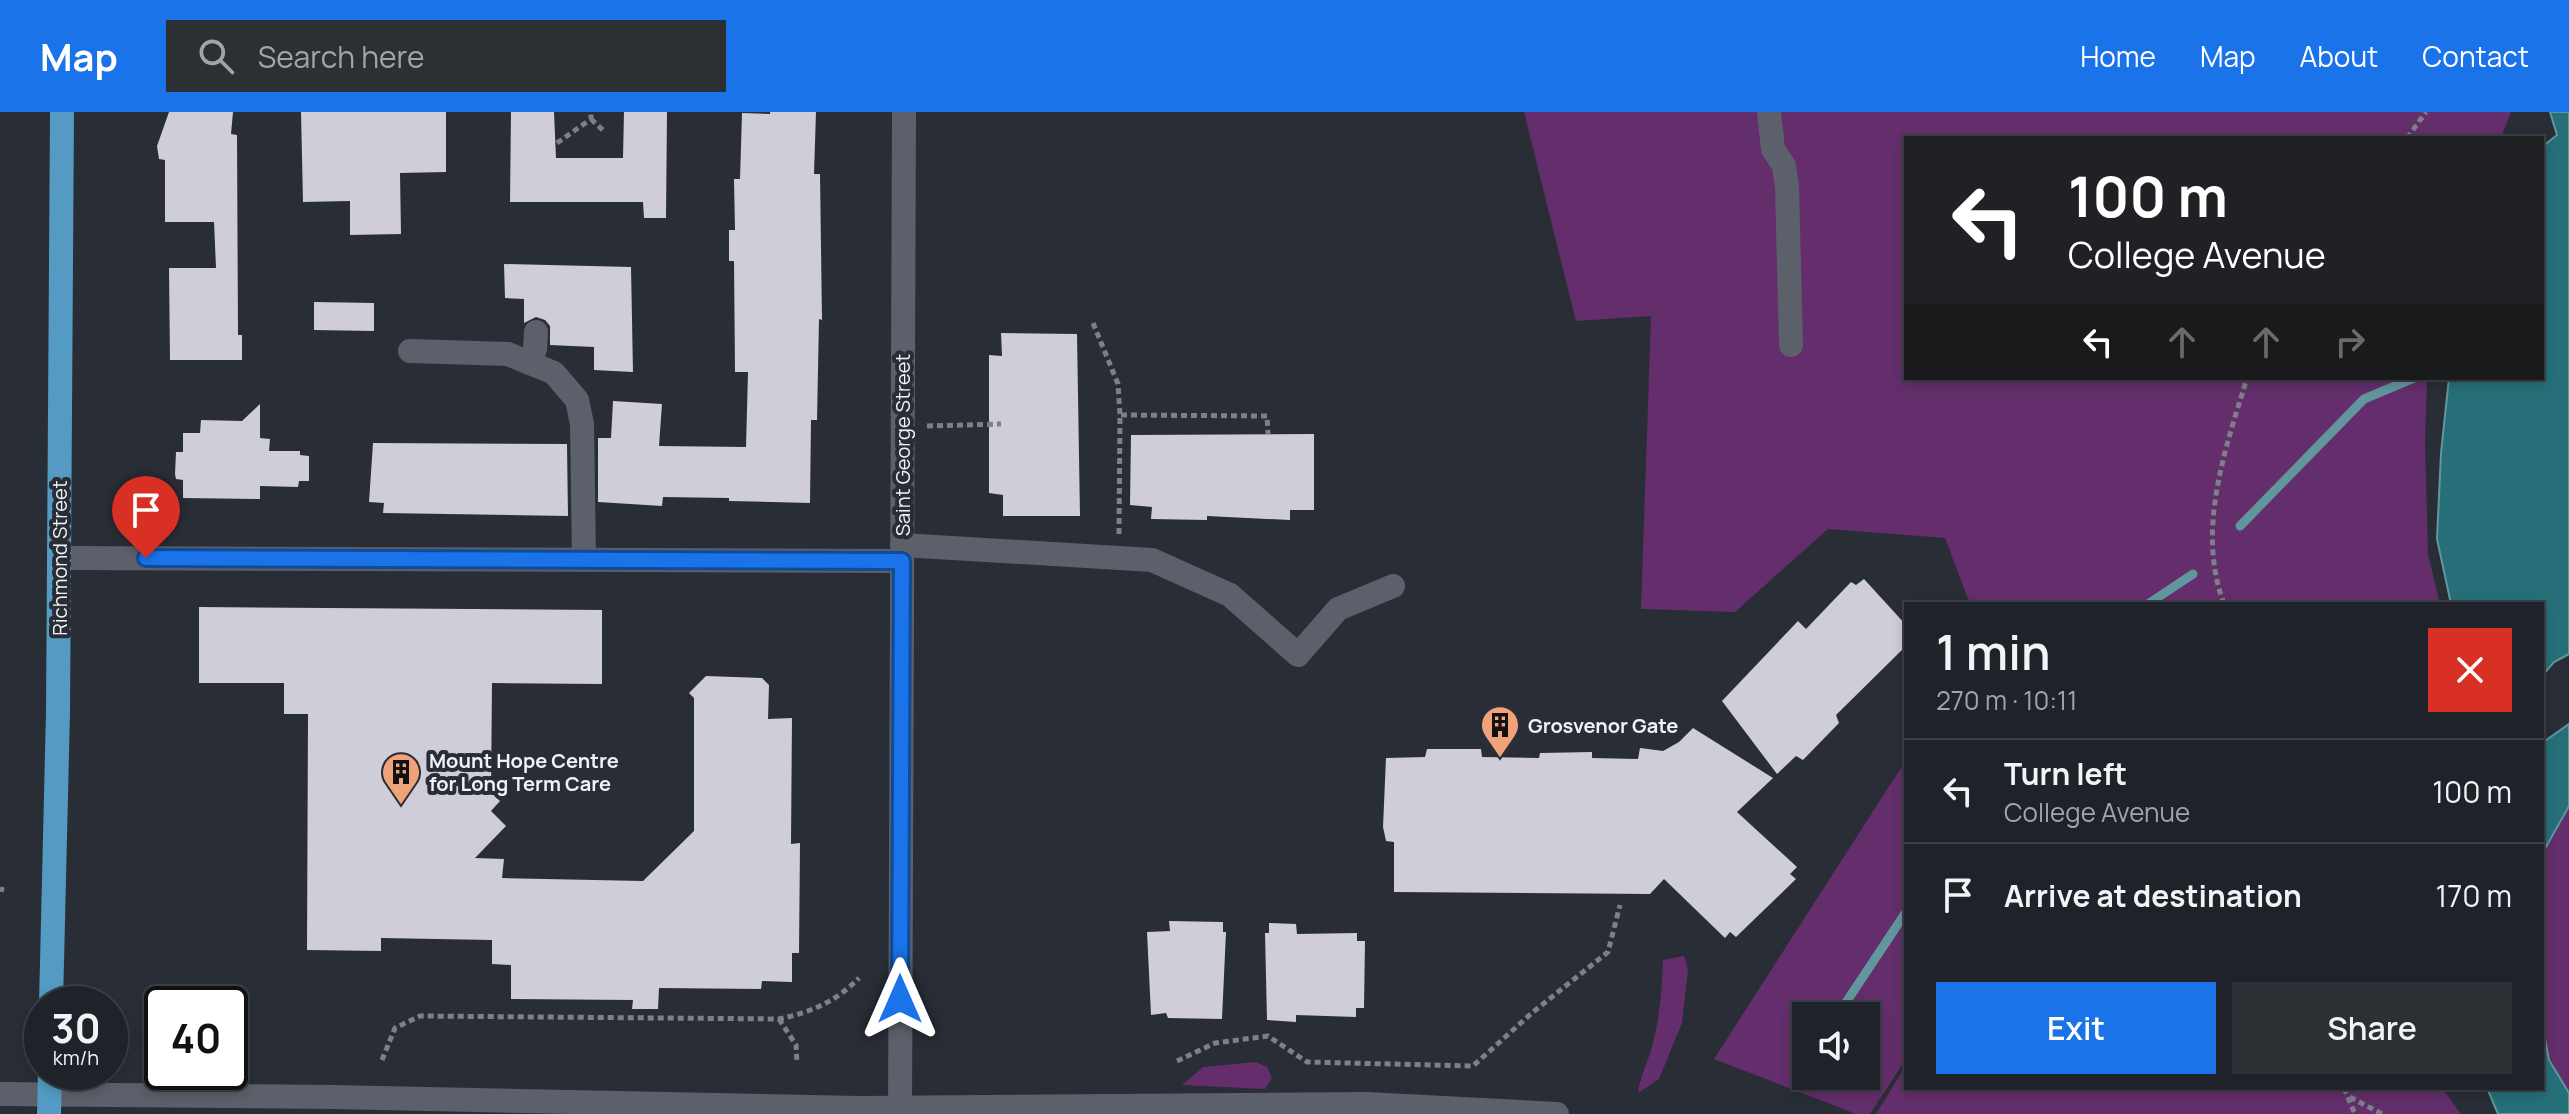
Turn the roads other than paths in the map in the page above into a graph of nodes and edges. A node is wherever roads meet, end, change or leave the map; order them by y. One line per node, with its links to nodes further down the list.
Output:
1 (62, 112): 9 (main road, Richmond Street)
2 (904, 112): 8 (street, Saint George Street)
3 (1769, 112): 5 (street)
4 (536, 332): 7 (street)
5 (1791, 345)
6 (410, 351): 7 (street)
7 (530, 363): 10 (street)
8 (902, 553): 10 (street); 11 (street); 16 (street, Saint George Street)
9 (60, 558): 10 (street); 12 (main road, Richmond Street)
10 (584, 560)
11 (1393, 586)
12 (51, 986)
13 (49, 1093): 14 (street); 15 (street)
14 (0, 1094)
15 (333, 1105): 16 (street)
16 (900, 1111): 17 (street)
17 (1557, 1114)

